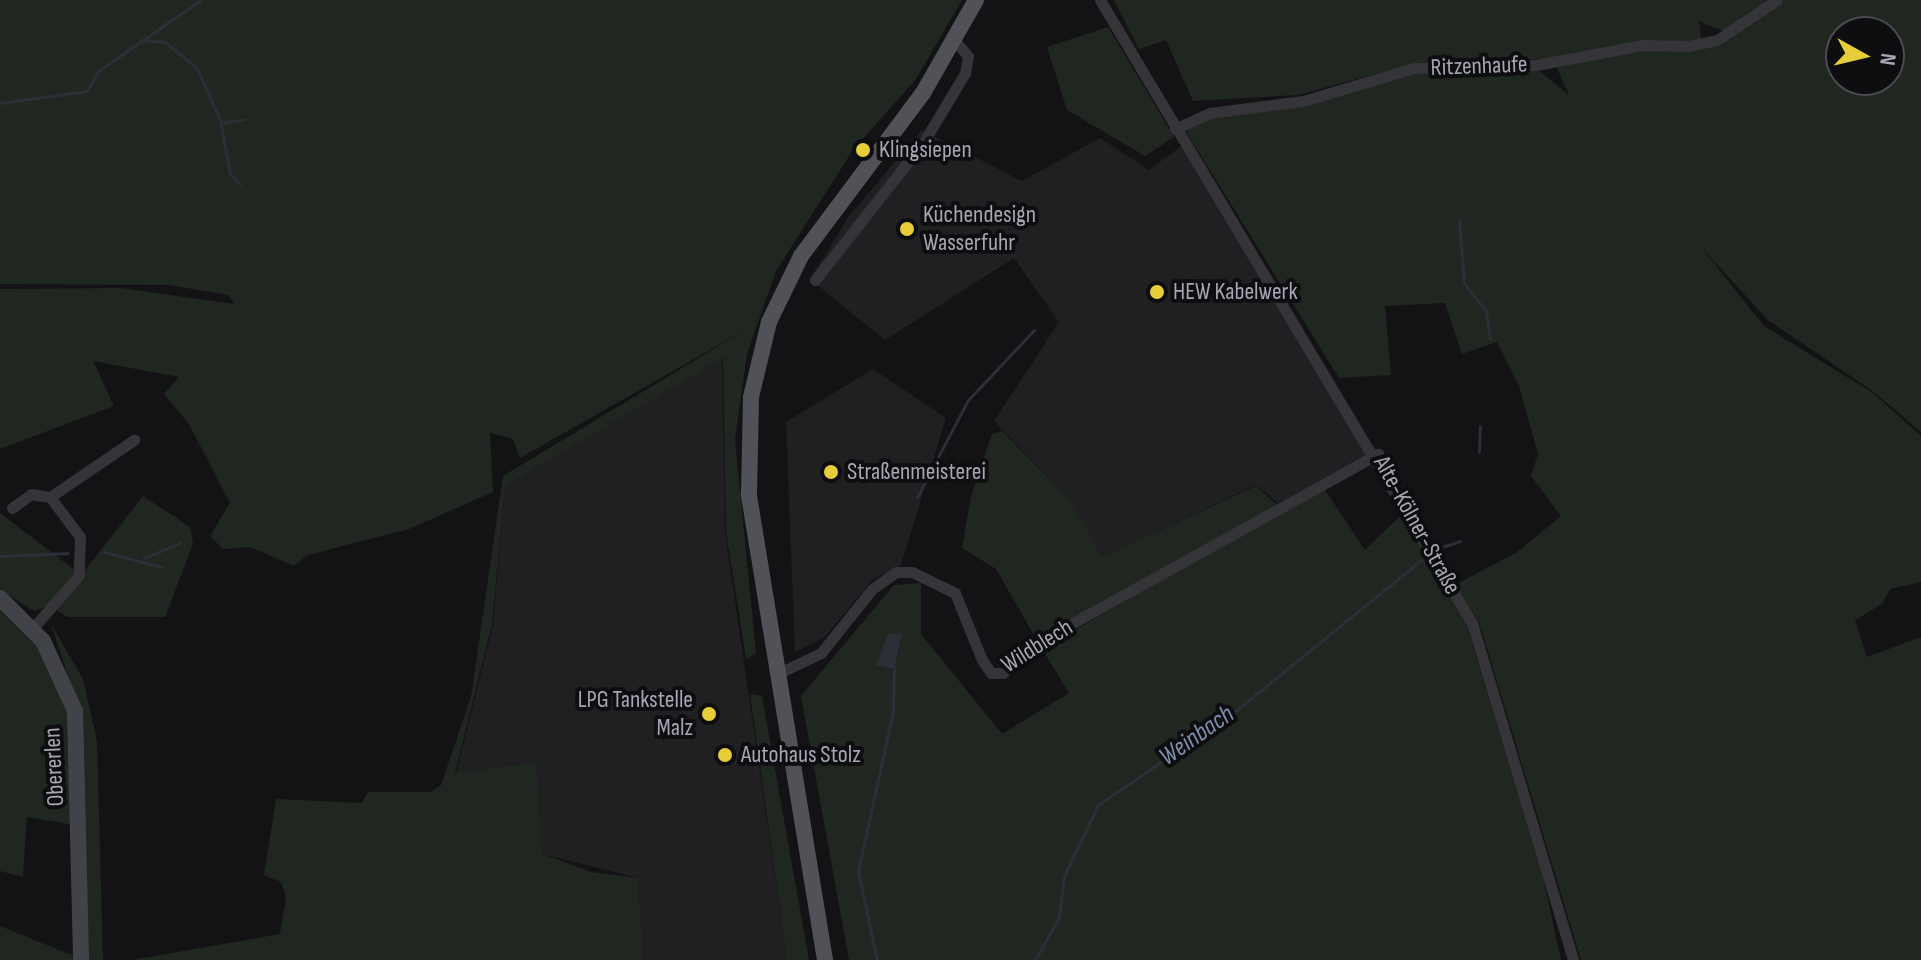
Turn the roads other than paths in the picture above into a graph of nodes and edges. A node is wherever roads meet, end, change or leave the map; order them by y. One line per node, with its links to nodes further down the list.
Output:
1 (976, 0): 4 (main road)
2 (1100, 0): 5 (street)
3 (1777, 0): 5 (street, Ritzenhaufe)
4 (956, 42): 6 (street); 13 (main road)
5 (1175, 129): 8 (street, Alte-Kölner-Straße)
6 (815, 280)
7 (134, 440): 9 (street)
8 (1378, 454): 13 (street, Wildblech); 16 (street, Alte-Kölner-Straße)
9 (50, 497): 10 (street); 12 (street)
10 (12, 508)
11 (0, 598): 12 (main road, Obererlen)
12 (33, 628): 14 (main road, Obererlen)
13 (777, 674): 15 (main road)
14 (81, 960)
15 (825, 960)
16 (1573, 960)

